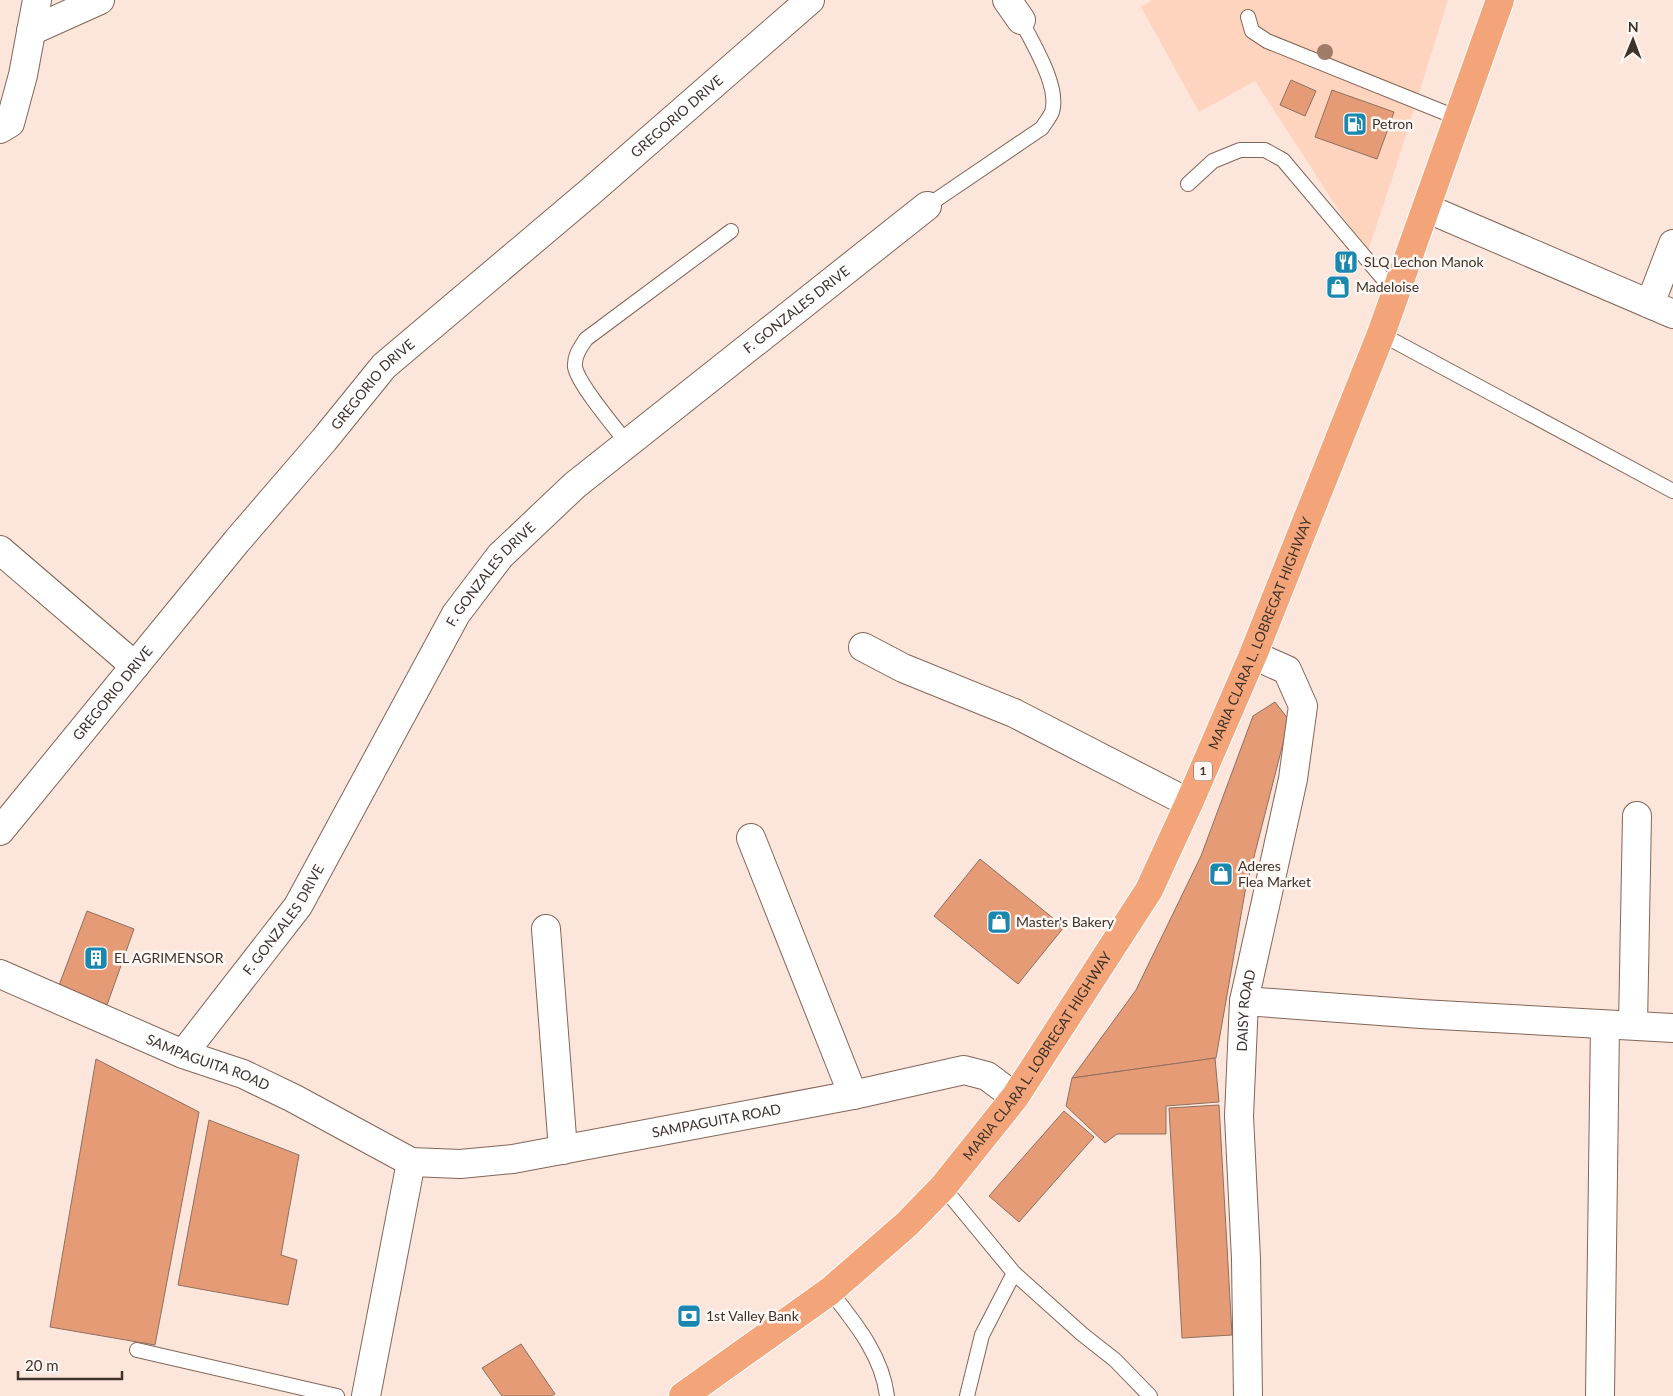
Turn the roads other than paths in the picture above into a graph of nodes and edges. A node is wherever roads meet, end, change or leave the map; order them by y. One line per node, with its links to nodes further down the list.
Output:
1 (38, 0): 7 (street)
2 (100, 0): 7 (street)
3 (810, 0): 23 (street, GREGORIO DRIVE)
4 (1500, 0): 8 (highway, MARIA CLARA L. LOBREGAT HIGHWAY / 1)
5 (1014, 10): 11 (lane)
6 (1248, 17): 8 (lane)
7 (31, 31): 9 (street)
8 (1458, 118): 12 (highway, MARIA CLARA L. LOBREGAT HIGHWAY / 1)
9 (0, 129)
10 (1188, 184): 15 (lane)
11 (927, 206): 18 (street, F. GONZALES DRIVE)
12 (1426, 208): 15 (highway, MARIA CLARA L. LOBREGAT HIGHWAY / 1); 16 (street)
13 (731, 231): 18 (lane)
14 (1673, 244): 16 (street)
15 (1396, 294): 17 (highway, MARIA CLARA L. LOBREGAT HIGHWAY / 1)
16 (1662, 309)
17 (1381, 334): 19 (lane); 22 (highway, MARIA CLARA L. LOBREGAT HIGHWAY / 1)
18 (628, 444): 34 (street, F. GONZALES DRIVE)
19 (1673, 491)
20 (0, 550): 23 (street)
21 (864, 647): 24 (street)
22 (1253, 655): 24 (highway, MARIA CLARA L. LOBREGAT HIGHWAY / 1); 30 (street, DAISY ROAD)
23 (135, 666): 26 (street, GREGORIO DRIVE)
24 (1189, 803): 36 (highway, MARIA CLARA L. LOBREGAT HIGHWAY / 1)
25 (1637, 816): 32 (street)
26 (0, 831)
27 (751, 838): 35 (street)
28 (546, 929): 37 (street)
29 (0, 974): 34 (street, SAMPAGUITA ROAD)
30 (1244, 1001): 31 (street); 49 (street, DAISY ROAD)
31 (1605, 1025): 32 (street); 50 (street)
32 (1634, 1025): 33 (street)
33 (1673, 1028)
34 (183, 1054): 38 (street, SAMPAGUITA ROAD)
35 (853, 1095): 36 (street, SAMPAGUITA ROAD); 37 (street, SAMPAGUITA ROAD)
36 (1014, 1097): 39 (highway, MARIA CLARA L. LOBREGAT HIGHWAY / 1)
37 (563, 1150): 38 (street, SAMPAGUITA ROAD)
38 (411, 1162): 44 (street)
39 (943, 1187): 40 (lane); 41 (highway, MARIA CLARA L. LOBREGAT HIGHWAY / 1)
40 (1014, 1273): 47 (lane); 48 (lane)
41 (830, 1291): 45 (highway, MARIA CLARA L. LOBREGAT HIGHWAY / 1); 46 (lane)
42 (137, 1350): 43 (lane)
43 (337, 1396)
44 (366, 1396)
45 (683, 1396)
46 (887, 1396)
47 (967, 1396)
48 (1150, 1396)
49 (1248, 1396)
50 (1600, 1396)

